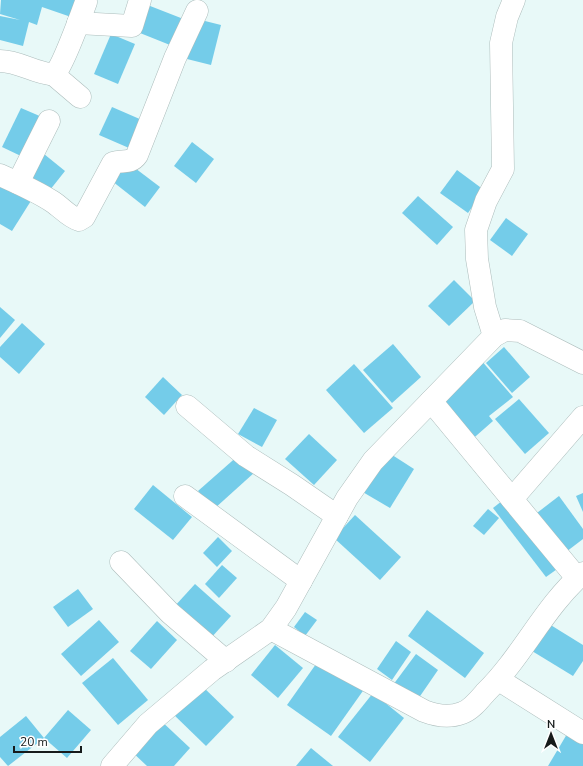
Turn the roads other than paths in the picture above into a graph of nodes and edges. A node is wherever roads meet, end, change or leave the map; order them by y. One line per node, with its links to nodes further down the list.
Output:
1 (140, 0): 5 (street)
2 (514, 0): 11 (street)
3 (86, 2): 5 (street)
4 (197, 11): 10 (street)
5 (78, 22): 7 (street)
6 (0, 61): 7 (street)
7 (53, 74): 8 (street)
8 (80, 97)
9 (49, 121): 10 (street)
10 (9, 179)
11 (494, 336): 12 (street); 13 (street)
12 (583, 363)
13 (431, 401): 17 (street); 18 (street)
14 (187, 406): 18 (street)
15 (583, 417): 17 (street)
16 (185, 496): 21 (street)
17 (512, 499): 20 (street)
18 (337, 516): 21 (street)
19 (121, 562): 23 (street)
20 (580, 575): 24 (street)
21 (301, 581): 22 (street)
22 (271, 628): 23 (street); 24 (street)
23 (226, 661): 26 (street)
24 (498, 680): 25 (street)
25 (583, 733)
26 (112, 766)

